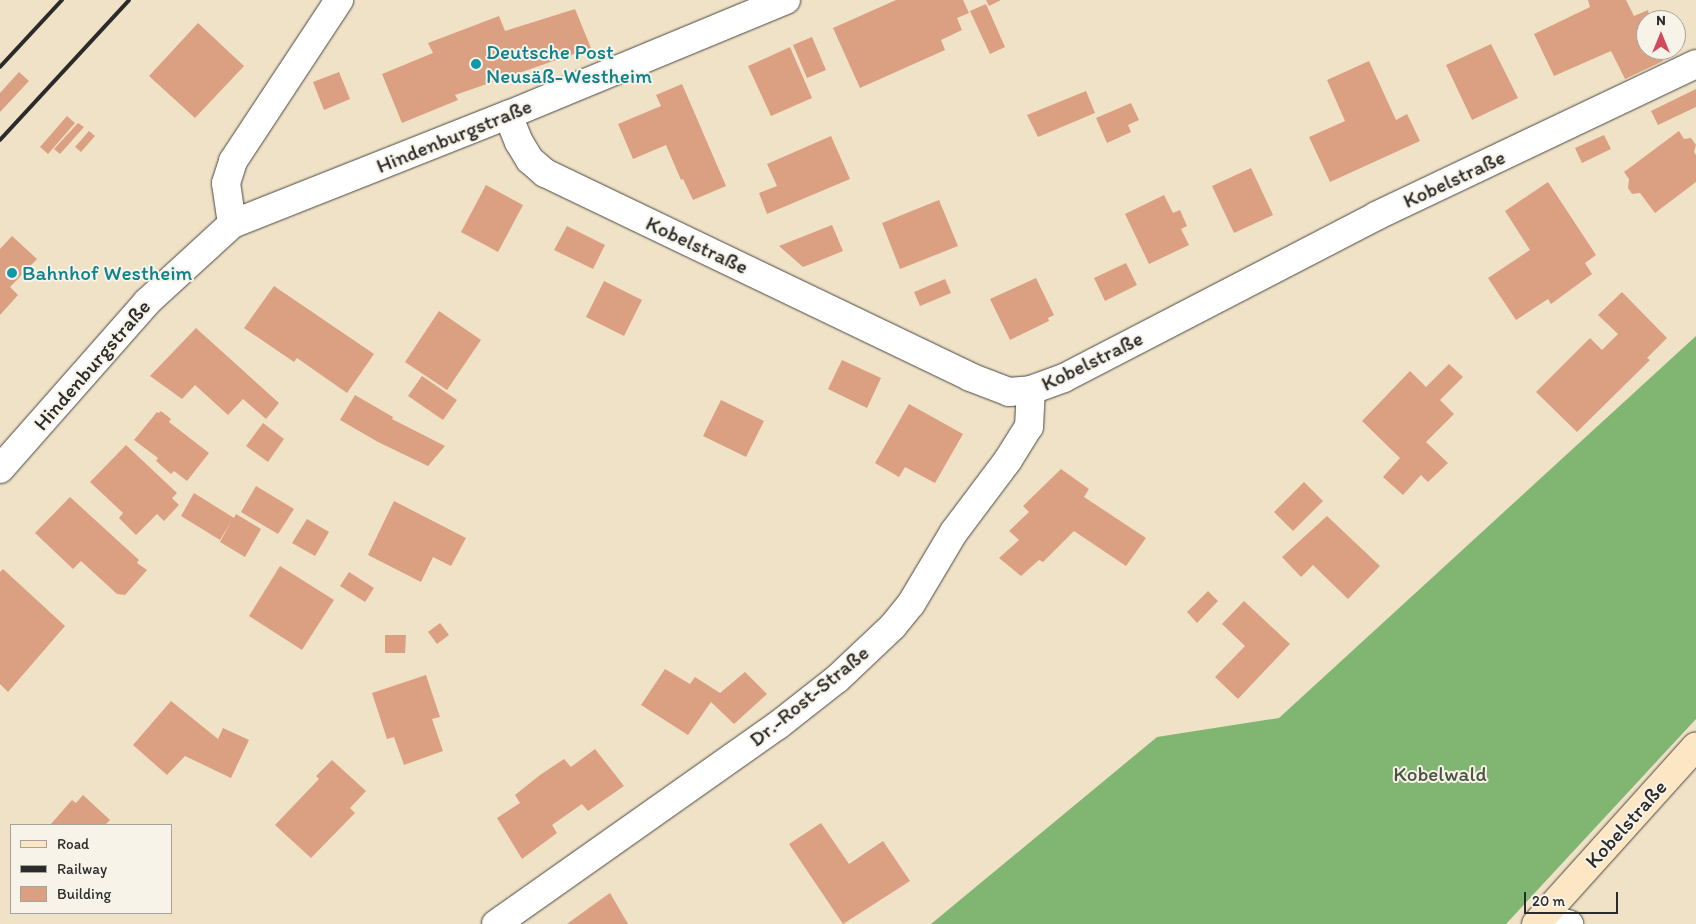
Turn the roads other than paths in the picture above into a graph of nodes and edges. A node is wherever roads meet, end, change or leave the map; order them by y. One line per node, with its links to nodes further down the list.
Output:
1 (340, 0): 5 (street)
2 (786, 0): 4 (street, Hindenburgstraße)
3 (1696, 64): 6 (street, Kobelstraße)
4 (508, 115): 5 (street, Hindenburgstraße); 6 (street, Kobelstraße)
5 (232, 224): 7 (street, Hindenburgstraße)
6 (1031, 390): 10 (street, Dr.-Rost-Straße)
7 (0, 469)
8 (1696, 746): 9 (street, Kobelstraße)
9 (1539, 921): 11 (street)
10 (496, 924)
11 (1569, 924)

